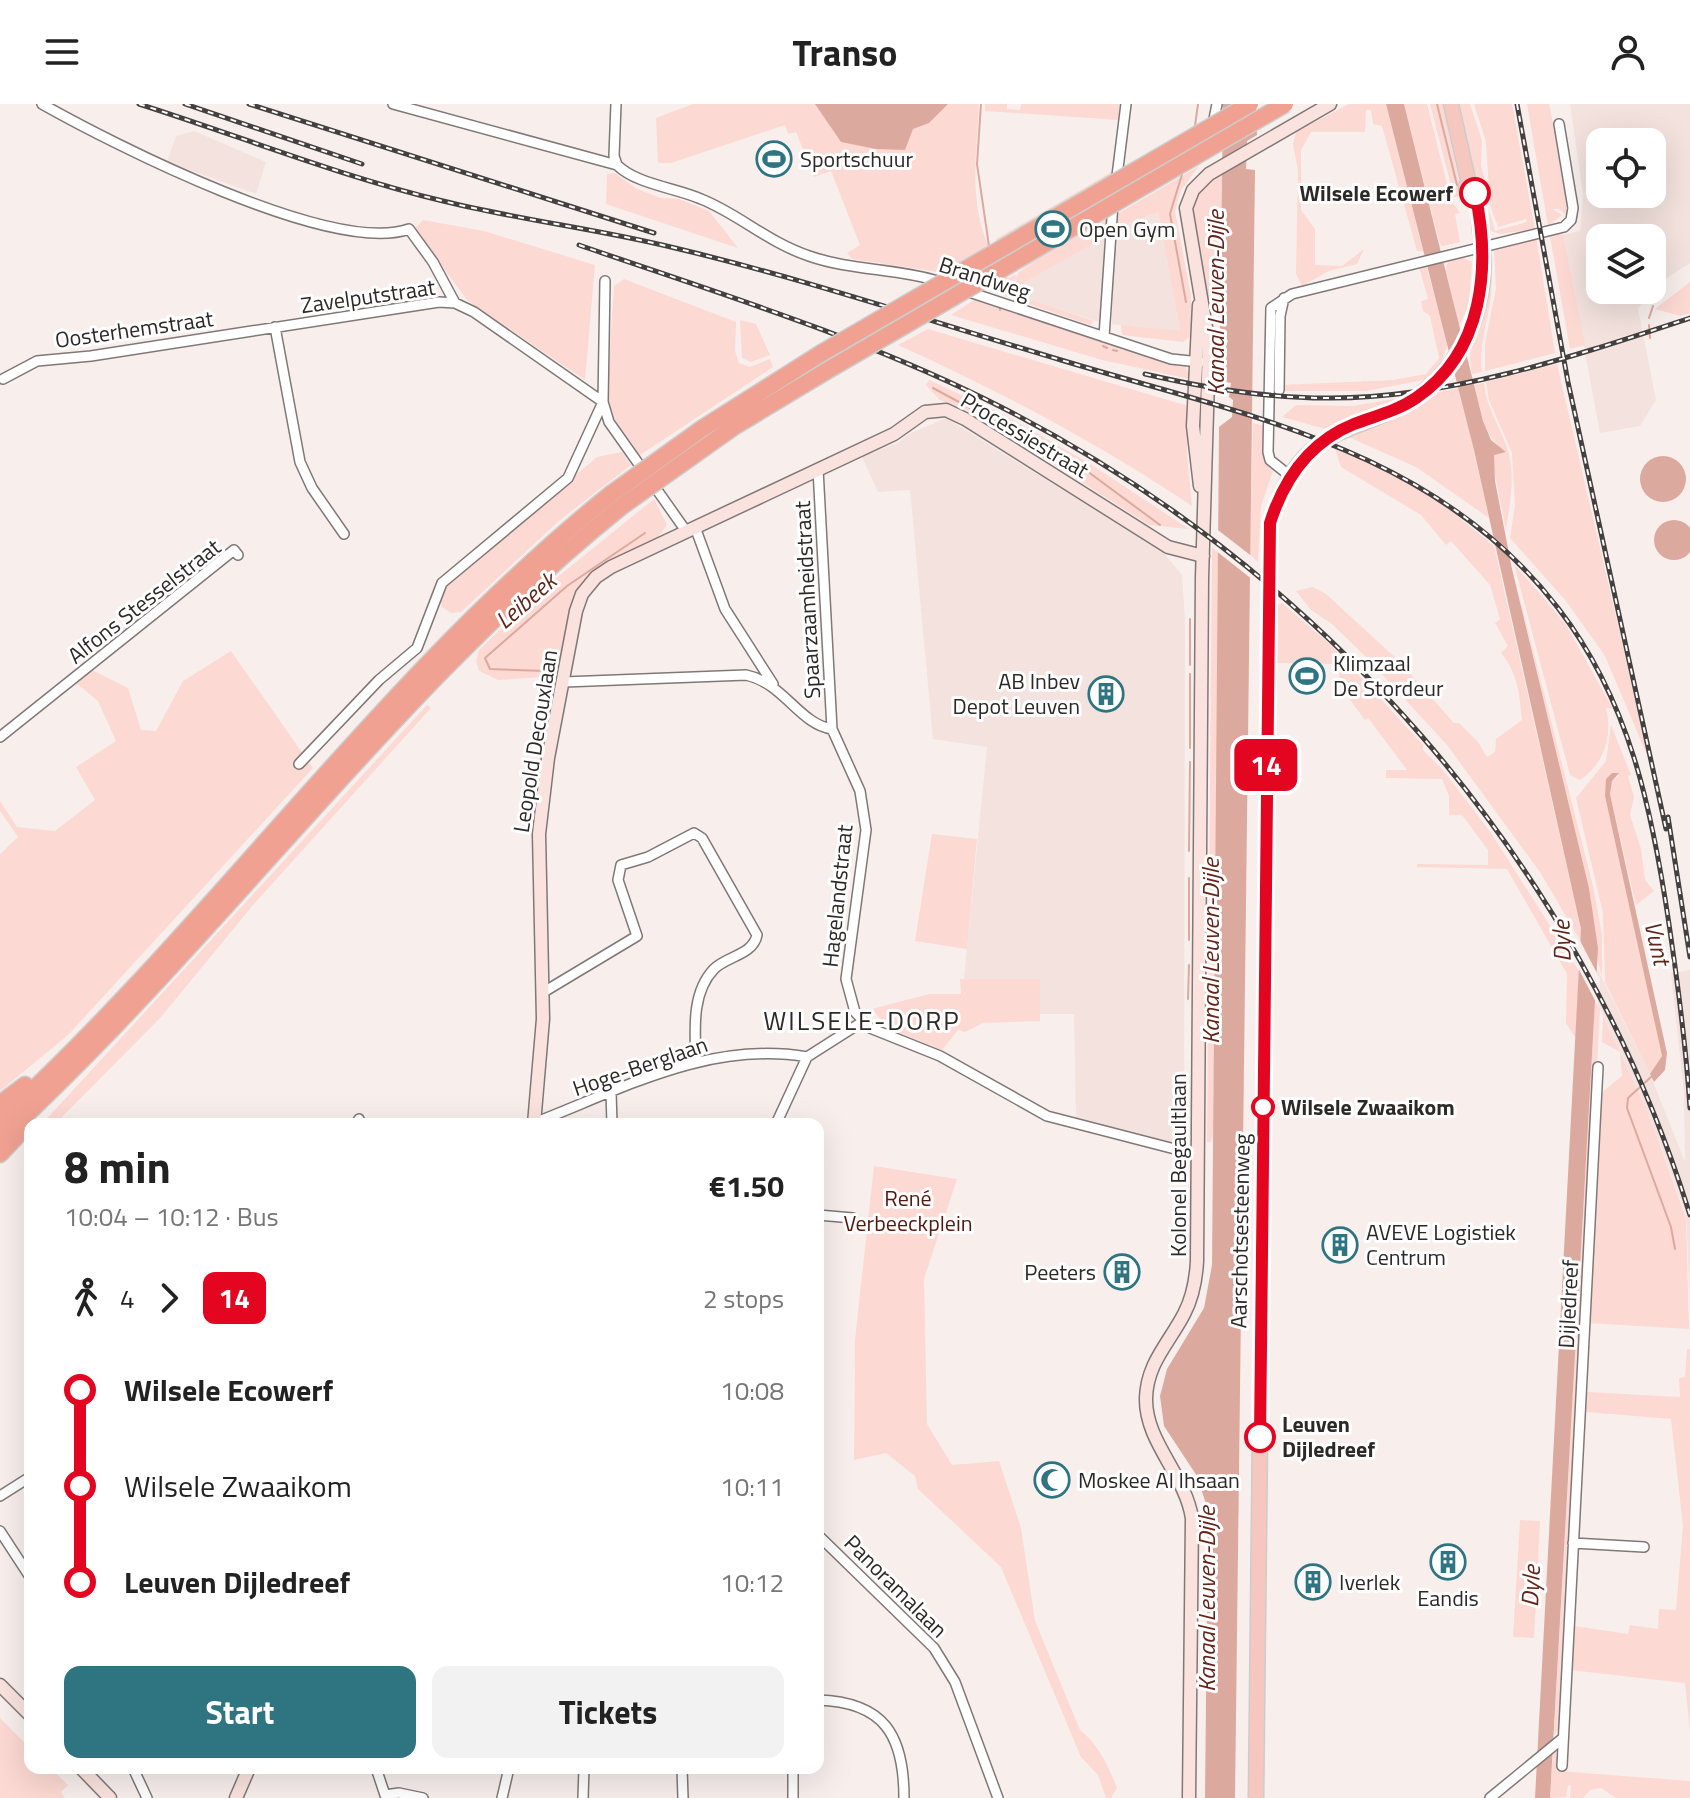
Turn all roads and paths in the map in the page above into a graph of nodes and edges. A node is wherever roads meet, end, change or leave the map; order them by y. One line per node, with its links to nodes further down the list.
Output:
1 (42, 104): 17 (street)
2 (393, 104): 12 (street, Brandweg)
3 (616, 104): 12 (street)
4 (1126, 104): 19 (street)
5 (1217, 104): 13 (street)
6 (1250, 104): 26 (highway, bridge)
7 (1287, 104): 10 (street); 26 (highway, bridge)
8 (1330, 104): 10 (street, Kolonel Begaultlaan)
9 (1450, 108): 14 (main road, Aarschotsesteenweg)
10 (1299, 122): 13 (street, Kolonel Begaultlaan)
11 (1559, 124): 14 (street)
12 (617, 165): 19 (street, Brandweg)
13 (1217, 169): 20 (street, Kolonel Begaultlaan)
14 (1482, 245): 16 (street); 25 (main road, Aarschotsesteenweg)
15 (605, 281): 23 (street)
16 (1284, 298): 22 (street); 25 (street)
17 (455, 303): 18 (street, Zavelputstraat); 23 (street, Zavelputstraat)
18 (275, 327): 21 (street, Oosterhemstraat); 28 (street, Zavelputstraat)
19 (1104, 337): 20 (street, Brandweg)
20 (1203, 362): 30 (street, Kolonel Begaultlaan)
21 (3, 379)
22 (1279, 390)
23 (603, 402): 27 (street); 35 (street)
24 (818, 469): 27 (street, Processiestraat); 30 (street, Processiestraat); 33 (street, Spaarzaamheidstraat)
25 (1290, 476): 89 (main road, Aarschotsesteenweg)
26 (616, 500): 38 (highway); 39 (highway)
27 (691, 529): 31 (street, Leopold Decouxlaan); 32 (street)
28 (344, 534)
29 (238, 555): 34 (street, Alfons Stesselstraat)
30 (1203, 556): 54 (street, Kolonel Begaultlaan)
31 (564, 682): 32 (street); 36 (street, Leopold Decouxlaan)
32 (774, 685): 33 (street)
33 (832, 729): 37 (street, Hagelandstraat)
34 (0, 737)
35 (299, 764)
36 (542, 993): 41 (street); 46 (street, Leopold Decouxlaan)
37 (862, 1022): 40 (street); 54 (street)
38 (84, 1037): 44 (highway); 50 (highway)
39 (104, 1037): 45 (highway); 52 (highway)
40 (807, 1057): 41 (street, Hoge-Berglaan); 49 (street)
41 (696, 1061): 43 (street, Hoge-Berglaan)
42 (1598, 1067): 61 (street, Dijledreef)
43 (611, 1092): 47 (street, Hoge-Berglaan); 48 (street)
44 (0, 1104)
45 (35, 1118)
46 (534, 1118)
47 (548, 1118)
48 (612, 1118)
49 (779, 1118)
50 (0, 1121)
51 (24, 1129): 53 (highway)
52 (0, 1139)
53 (0, 1154)
54 (1198, 1155): 88 (street, Kolonel Begaultlaan)
55 (824, 1216): 56 (street)
56 (853, 1218)
57 (24, 1481): 58 (street)
58 (0, 1496)
59 (0, 1531): 63 (street)
60 (824, 1541): 87 (street, Panoramalaan)
61 (1573, 1543): 62 (street); 67 (street, Dijledreef)
62 (1644, 1547)
63 (24, 1568)
64 (0, 1685): 66 (street)
65 (824, 1701): 86 (street)
66 (24, 1709)
67 (1562, 1742): 68 (street, Dijledreef); 90 (street)
68 (1562, 1766)
69 (87, 1774): 78 (street)
70 (136, 1774): 79 (street)
71 (246, 1774): 80 (street)
72 (377, 1774): 77 (street)
73 (508, 1774): 82 (street)
74 (584, 1774): 83 (street)
75 (682, 1774): 84 (street)
76 (793, 1774): 85 (street)
77 (380, 1796): 81 (street)
78 (110, 1798)
79 (147, 1798)
80 (236, 1798)
81 (423, 1798)
82 (502, 1798)
83 (583, 1798)
84 (683, 1798)
85 (793, 1798)
86 (904, 1798)
87 (998, 1798)
88 (1189, 1798)
89 (1256, 1798)
90 (1490, 1798)

